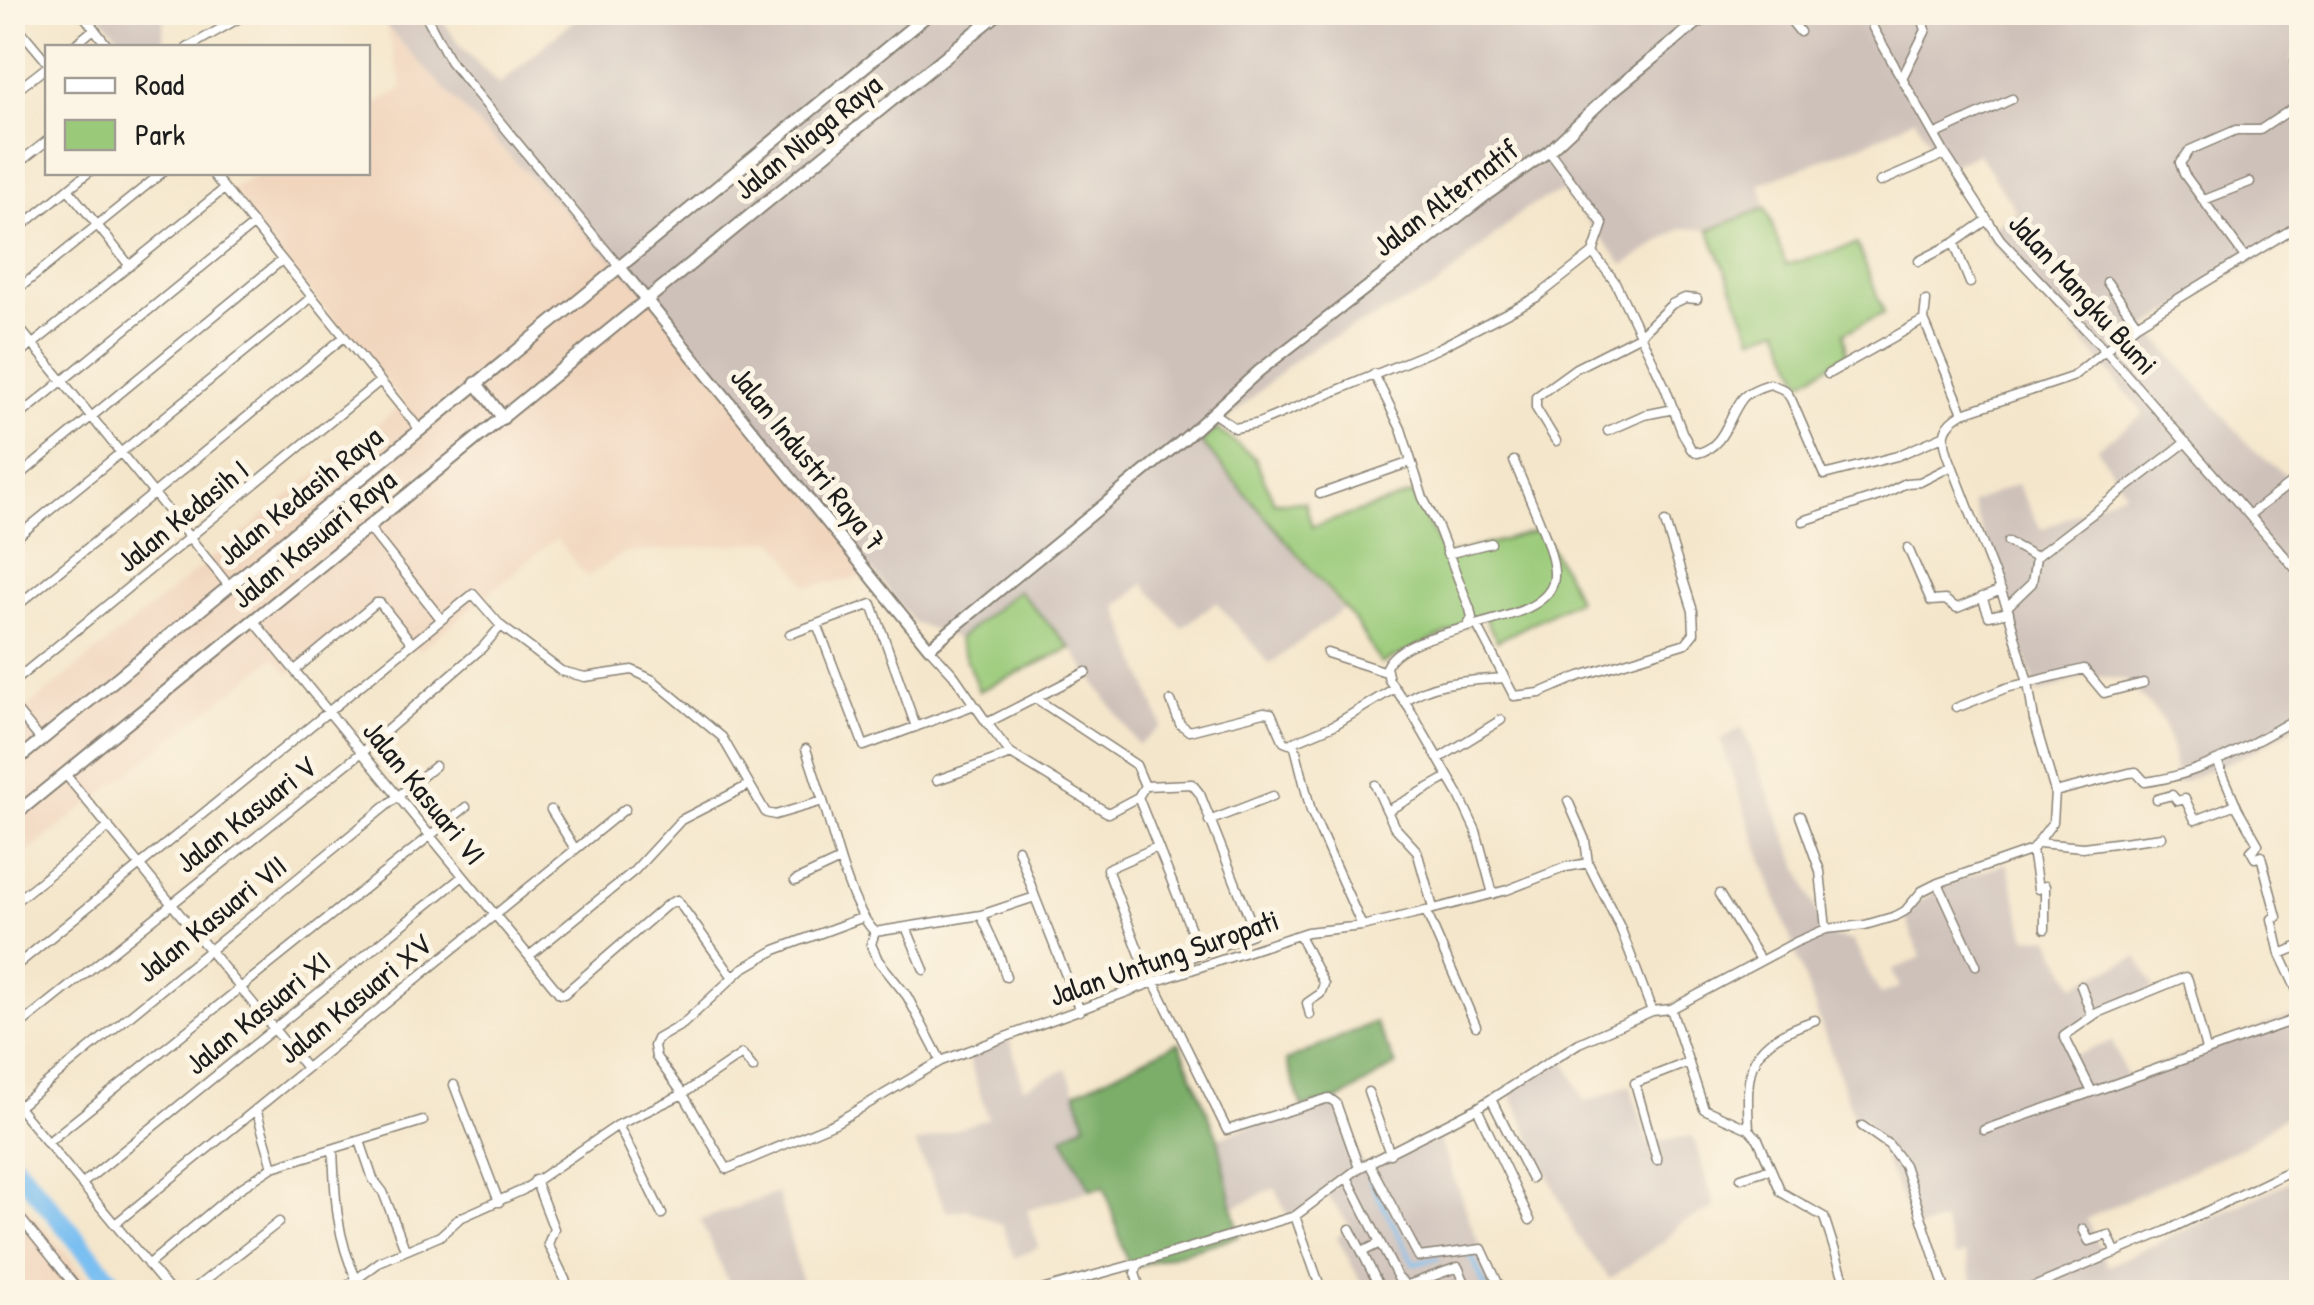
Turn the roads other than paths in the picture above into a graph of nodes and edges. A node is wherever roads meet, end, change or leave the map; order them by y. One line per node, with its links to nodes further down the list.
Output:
1 (80, 12): 11 (street)
2 (250, 12): 15 (street)
3 (424, 12): 48 (street)
4 (932, 12): 48 (main road, Jalan Niaga Raya)
5 (1000, 12): 54 (main road, Jalan Niaga Raya)
6 (1710, 12): 26 (street)
7 (1784, 12): 12 (street)
8 (1880, 12): 19 (street, Jalan Mangku Bumi)
9 (1920, 12): 19 (street)
10 (12, 20): 17 (street)
11 (94, 29): 13 (street); 14 (street)
12 (1800, 32)
13 (74, 45)
14 (107, 45)
15 (192, 45)
16 (2302, 50): 20 (street)
17 (45, 61)
18 (45, 67): 21 (street)
19 (1903, 76): 24 (street, Jalan Mangku Bumi)
20 (2302, 84)
21 (14, 90)
22 (2012, 99): 24 (street)
23 (2302, 102): 36 (street)
24 (1934, 135): 27 (street, Jalan Mangku Bumi)
25 (45, 142): 28 (street)
26 (1549, 151): 43 (street, Jalan Alternatif); 70 (street, Jalan Alternatif)
27 (1944, 154): 32 (street); 37 (street, Jalan Mangku Bumi)
28 (12, 168)
29 (84, 175): 34 (street)
30 (159, 175): 39 (street)
31 (212, 175): 35 (street)
32 (1880, 182)
33 (2250, 182): 36 (street)
34 (68, 189): 39 (street); 41 (street)
35 (224, 189): 40 (street); 47 (street)
36 (2204, 200): 44 (street)
37 (1986, 220): 42 (street); 62 (street, Jalan Mangku Bumi)
38 (2302, 223): 44 (street)
39 (98, 225): 47 (street); 51 (street)
40 (253, 225): 45 (street); 66 (street)
41 (12, 234)
42 (1954, 244): 46 (street); 50 (street)
43 (1593, 253): 59 (street); 64 (street)
44 (2244, 256): 58 (street)
45 (282, 260): 52 (street); 72 (street)
46 (1919, 261)
47 (130, 266): 61 (street)
48 (619, 266): 54 (street, Jalan Industri Raya 7); 68 (main road, Jalan Kedasih Raya)
49 (2108, 282): 58 (street)
50 (1970, 283)
51 (12, 294)
52 (312, 297): 60 (street); 80 (street)
53 (1697, 299): 59 (street)
54 (648, 301): 73 (main road, Jalan Kasuari Raya); 112 (street, Jalan Industri Raya 7)
55 (1926, 301): 57 (street)
56 (12, 319): 61 (street)
57 (1924, 320): 65 (street); 71 (street)
58 (2136, 324): 62 (street)
59 (1639, 336): 69 (street); 78 (street)
60 (344, 337): 67 (street); 86 (street)
61 (33, 345): 63 (street); 66 (street)
62 (2105, 350): 71 (street); 79 (street, Jalan Mangku Bumi)
63 (12, 361)
64 (1374, 374): 70 (street); 82 (street)
65 (1828, 374)
66 (62, 381): 72 (street); 74 (street)
67 (380, 381): 75 (street); 92 (street, Jalan Kedasih I)
68 (476, 383): 73 (main road); 75 (main road, Jalan Kedasih Raya)
69 (1674, 409): 76 (street); 77 (street)
70 (1213, 413): 112 (street, Jalan Alternatif)
71 (1963, 414): 77 (street)
72 (92, 417): 80 (street); 84 (street)
73 (503, 418): 91 (main road, Jalan Kasuari Raya)
74 (12, 422)
75 (420, 430): 100 (main road, Jalan Kedasih Raya)
76 (1608, 431)
77 (1943, 436): 83 (street)
78 (1556, 441)
79 (2186, 442): 88 (street, Jalan Mangku Bumi); 98 (street)
80 (120, 453): 86 (street); 93 (street)
81 (1514, 461): 108 (street)
82 (1411, 462): 87 (street); 97 (street)
83 (1952, 466): 89 (street); 101 (street)
84 (12, 482)
85 (2302, 490): 88 (street)
86 (153, 493): 92 (street); 103 (street)
87 (1320, 494)
88 (2250, 514): 99 (street, Jalan Mangku Bumi)
89 (1803, 521)
90 (1665, 522): 117 (street)
91 (368, 528): 105 (street); 106 (main road, Jalan Kasuari Raya)
92 (190, 539): 100 (street); 119 (street, Jalan Kedasih I)
93 (12, 541)
94 (2008, 542): 98 (street)
95 (1491, 544): 97 (street)
96 (1908, 548): 102 (street)
97 (1447, 554): 108 (street)
98 (2036, 556): 104 (street)
99 (2302, 576)
100 (228, 586): 133 (main road, Jalan Kedasih Raya)
101 (2001, 590): 102 (street); 104 (street)
102 (1982, 597): 104 (street)
103 (12, 610)
104 (2008, 610): 118 (street)
105 (442, 619): 109 (street); 111 (street)
106 (254, 621): 114 (street, Jalan Kasuari VI); 142 (main road, Jalan Kasuari Raya)
107 (816, 624): 110 (street); 132 (street); 132 (street)
108 (1472, 625): 116 (street); 117 (street)
109 (501, 626): 136 (street, Jalan Kasuari V); 146 (street)
110 (790, 634)
111 (411, 642): 114 (street); 128 (street)
112 (929, 648): 125 (street)
113 (1328, 653): 116 (street)
114 (295, 670): 128 (street, Jalan Kasuari VI)
115 (1086, 672): 122 (street)
116 (1386, 672): 121 (street)
117 (1505, 678): 123 (street)
118 (2028, 682): 120 (street); 127 (street); 148 (street)
119 (12, 683)
120 (2143, 683)
121 (1395, 688): 123 (street); 134 (street)
122 (1035, 698): 131 (street); 147 (street)
123 (1405, 701): 138 (street)
124 (1170, 702): 134 (street)
125 (974, 705): 131 (street); 132 (street)
126 (12, 706): 133 (street)
127 (1956, 708)
128 (328, 710): 136 (street, Jalan Kasuari VI); 174 (street)
129 (2302, 714): 139 (street)
130 (1501, 720): 138 (street)
131 (987, 722): 137 (street)
132 (916, 727)
133 (41, 740): 140 (main road, Jalan Kedasih Raya)
134 (1294, 744): 187 (street)
135 (806, 750): 154 (street)
136 (362, 752): 149 (street, Jalan Kasuari VI); 182 (street, Jalan Kasuari V)
137 (1011, 754): 144 (street); 151 (street)
138 (1438, 760): 143 (street)
139 (2217, 761): 148 (street); 156 (street)
140 (12, 764)
141 (435, 766): 149 (street, Jalan Kasuari VII)
142 (65, 774): 163 (main road, Jalan Kasuari Raya); 165 (street)
143 (1448, 777): 160 (street); 178 (street)
144 (937, 780)
145 (1374, 785): 160 (street)
146 (749, 786): 154 (street); 197 (street)
147 (1145, 786): 151 (street); 164 (street)
148 (2055, 792): 168 (street)
149 (398, 796): 166 (street, Jalan Kasuari VI); 194 (street, Jalan Kasuari VII)
150 (1273, 796): 164 (street)
151 (1138, 797): 169 (street)
152 (2302, 798): 161 (street)
153 (2157, 800): 156 (street)
154 (823, 801): 172 (street)
155 (1568, 801): 173 (street)
156 (2236, 804): 196 (street)
157 (466, 808): 166 (street)
158 (625, 809): 170 (street, Jalan Kasuari XV)
159 (550, 810): 170 (street)
160 (1387, 811): 183 (street)
161 (2302, 811)
162 (1800, 816): 189 (street)
163 (12, 817)
164 (1209, 821): 195 (street)
165 (109, 827): 174 (street); 181 (street)
166 (430, 836): 175 (street, Jalan Kasuari VI); 206 (street)
167 (2162, 837): 168 (street)
168 (2035, 846): 177 (street); 190 (street)
169 (1157, 847): 195 (street); 195 (street)
170 (575, 848): 184 (street, Jalan Kasuari XV)
171 (1018, 849): 180 (street)
172 (840, 860): 176 (street); 186 (street)
173 (1588, 863): 178 (street, Jalan Untung Suropati); 210 (street)
174 (140, 865): 182 (street); 200 (street)
175 (463, 876): 184 (street, Jalan Kasuari VI); 216 (street, Jalan Kasuari XI)
176 (795, 882)
177 (1938, 883): 189 (street); 199 (street)
178 (1492, 894): 183 (street, Jalan Untung Suropati)
179 (1719, 894): 198 (street)
180 (1035, 897): 185 (street); 209 (street)
181 (12, 904)
182 (171, 904): 194 (street); 217 (street, Jalan Kasuari V)
183 (1429, 910): 187 (street, Jalan Untung Suropati); 215 (street)
184 (495, 914): 197 (street, Jalan Kasuari VI); 221 (street, Jalan Kasuari XV)
185 (980, 915): 188 (street); 203 (street)
186 (864, 917): 191 (street); 202 (street)
187 (1362, 926): 192 (street, Jalan Untung Suropati)
188 (906, 927): 191 (street); 201 (street)
189 (1826, 929): 198 (street)
190 (2046, 929)
191 (874, 932): 219 (street)
192 (1299, 935): 204 (street, Jalan Untung Suropati); 211 (street)
193 (2302, 946): 196 (street)
194 (210, 950): 206 (street); 228 (street, Jalan Kasuari VII)
195 (1200, 952)
196 (2280, 954): 207 (street)
197 (529, 956): 202 (street, Jalan Kasuari VI)
198 (1760, 960): 208 (street)
199 (1976, 964)
200 (12, 969)
201 (924, 970)
202 (732, 976): 226 (street)
203 (1006, 977)
204 (1154, 982): 209 (street, Jalan Untung Suropati); 244 (street)
205 (2081, 986): 212 (street)
206 (241, 988): 216 (street); 237 (street)
207 (2302, 1002)
208 (1671, 1008): 210 (street); 220 (street)
209 (1080, 1011): 219 (street, Jalan Untung Suropati)
210 (1652, 1011): 227 (street)
211 (1310, 1015)
212 (2092, 1016): 218 (street); 225 (street)
213 (2302, 1017): 218 (street)
214 (1814, 1020): 234 (street)
215 (1476, 1026)
216 (274, 1029): 221 (street); 250 (street, Jalan Kasuari XI)
217 (12, 1032)
218 (2206, 1050): 225 (street)
219 (940, 1061): 226 (street, Jalan Untung Suropati)
220 (1690, 1062): 234 (street); 240 (street)
221 (306, 1068): 230 (street, Jalan Kasuari XV)
222 (754, 1068): 226 (street)
223 (454, 1085): 251 (street)
224 (1368, 1092): 239 (street)
225 (2092, 1092): 235 (street)
226 (683, 1094): 232 (street)
227 (1491, 1099): 229 (street); 247 (street)
228 (15, 1104): 237 (street)
229 (1477, 1108): 239 (street); 255 (street)
230 (256, 1109): 243 (street); 257 (street, Jalan Kasuari XV)
231 (423, 1121): 236 (street)
232 (618, 1125): 249 (street); 253 (street)
233 (1862, 1126): 282 (street)
234 (1750, 1128): 245 (street)
235 (1984, 1130)
236 (360, 1141): 238 (street); 261 (street)
237 (48, 1143): 250 (street)
238 (333, 1149): 243 (street); 266 (street)
239 (1390, 1154): 241 (street)
240 (1657, 1160)
241 (1369, 1163): 244 (street); 280 (street)
242 (2302, 1165): 263 (street)
243 (273, 1166): 265 (street)
244 (1359, 1168): 246 (street)
245 (1769, 1169): 248 (street); 281 (street)
246 (1347, 1178): 254 (street); 260 (street)
247 (1531, 1178)
248 (1741, 1178)
249 (535, 1180): 251 (street); 273 (street)
250 (82, 1184): 257 (street)
251 (499, 1202): 261 (street)
252 (12, 1208): 269 (street)
253 (662, 1214)
254 (1294, 1216): 264 (street); 276 (street)
255 (1530, 1220)
256 (279, 1222): 271 (street)
257 (115, 1224): 265 (street)
258 (2084, 1228): 263 (street)
259 (1350, 1229): 262 (street)
260 (1380, 1243): 262 (street); 268 (street)
261 (405, 1249): 266 (street)
262 (1362, 1252): 277 (street)
263 (2116, 1254): 283 (street)
264 (1139, 1264): 274 (street); 275 (street)
265 (148, 1265): 270 (street)
266 (356, 1278): 272 (street)
267 (1464, 1281): 268 (street); 278 (street); 279 (street)
268 (1411, 1289)
269 (80, 1292)
270 (171, 1292)
271 (190, 1292)
272 (339, 1292)
273 (571, 1292)
274 (1034, 1292)
275 (1140, 1292)
276 (1322, 1292)
277 (1382, 1292)
278 (1437, 1292)
279 (1469, 1292)
280 (1502, 1292)
281 (1848, 1292)
282 (1946, 1292)
283 (2022, 1292)

